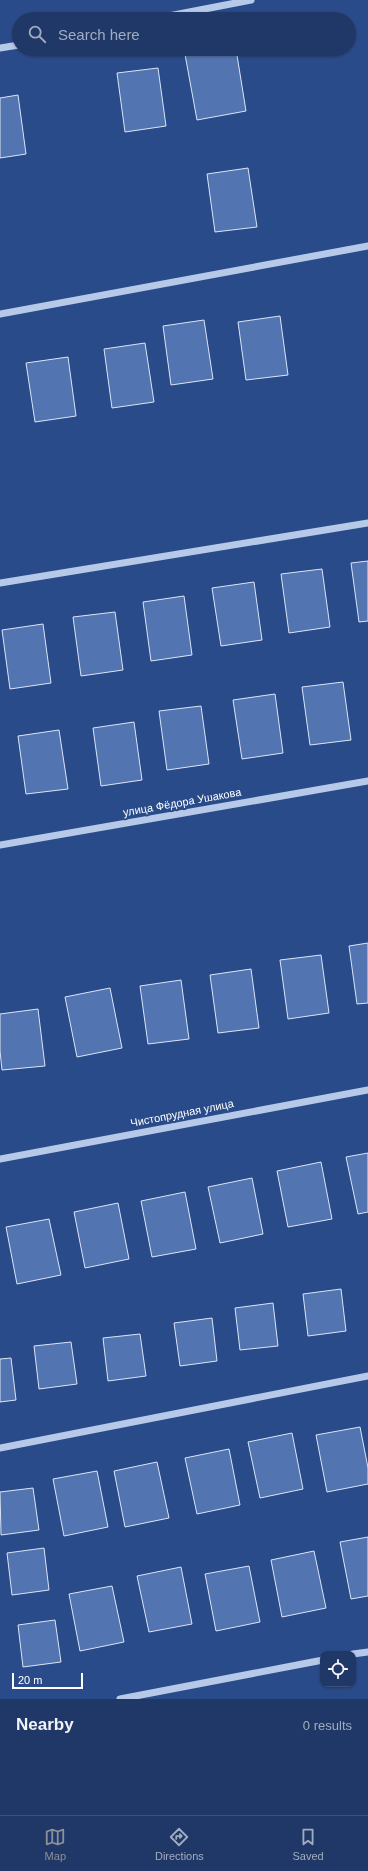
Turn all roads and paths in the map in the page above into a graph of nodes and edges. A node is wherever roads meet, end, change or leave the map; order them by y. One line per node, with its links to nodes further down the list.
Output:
1 (251, 0): 2 (street)
2 (189, 12)
3 (12, 46): 4 (street)
4 (0, 48)
5 (368, 246): 6 (street)
6 (0, 314)
7 (368, 522): 8 (street)
8 (0, 583)
9 (368, 781): 10 (street, улица Фёдора Ушакова)
10 (0, 845)
11 (368, 1090): 12 (street, Чистопрудная улица)
12 (0, 1159)
13 (368, 1376): 14 (street)
14 (0, 1448)
15 (368, 1652): 16 (street)
16 (356, 1654)
17 (320, 1661): 18 (street)
18 (120, 1699)

